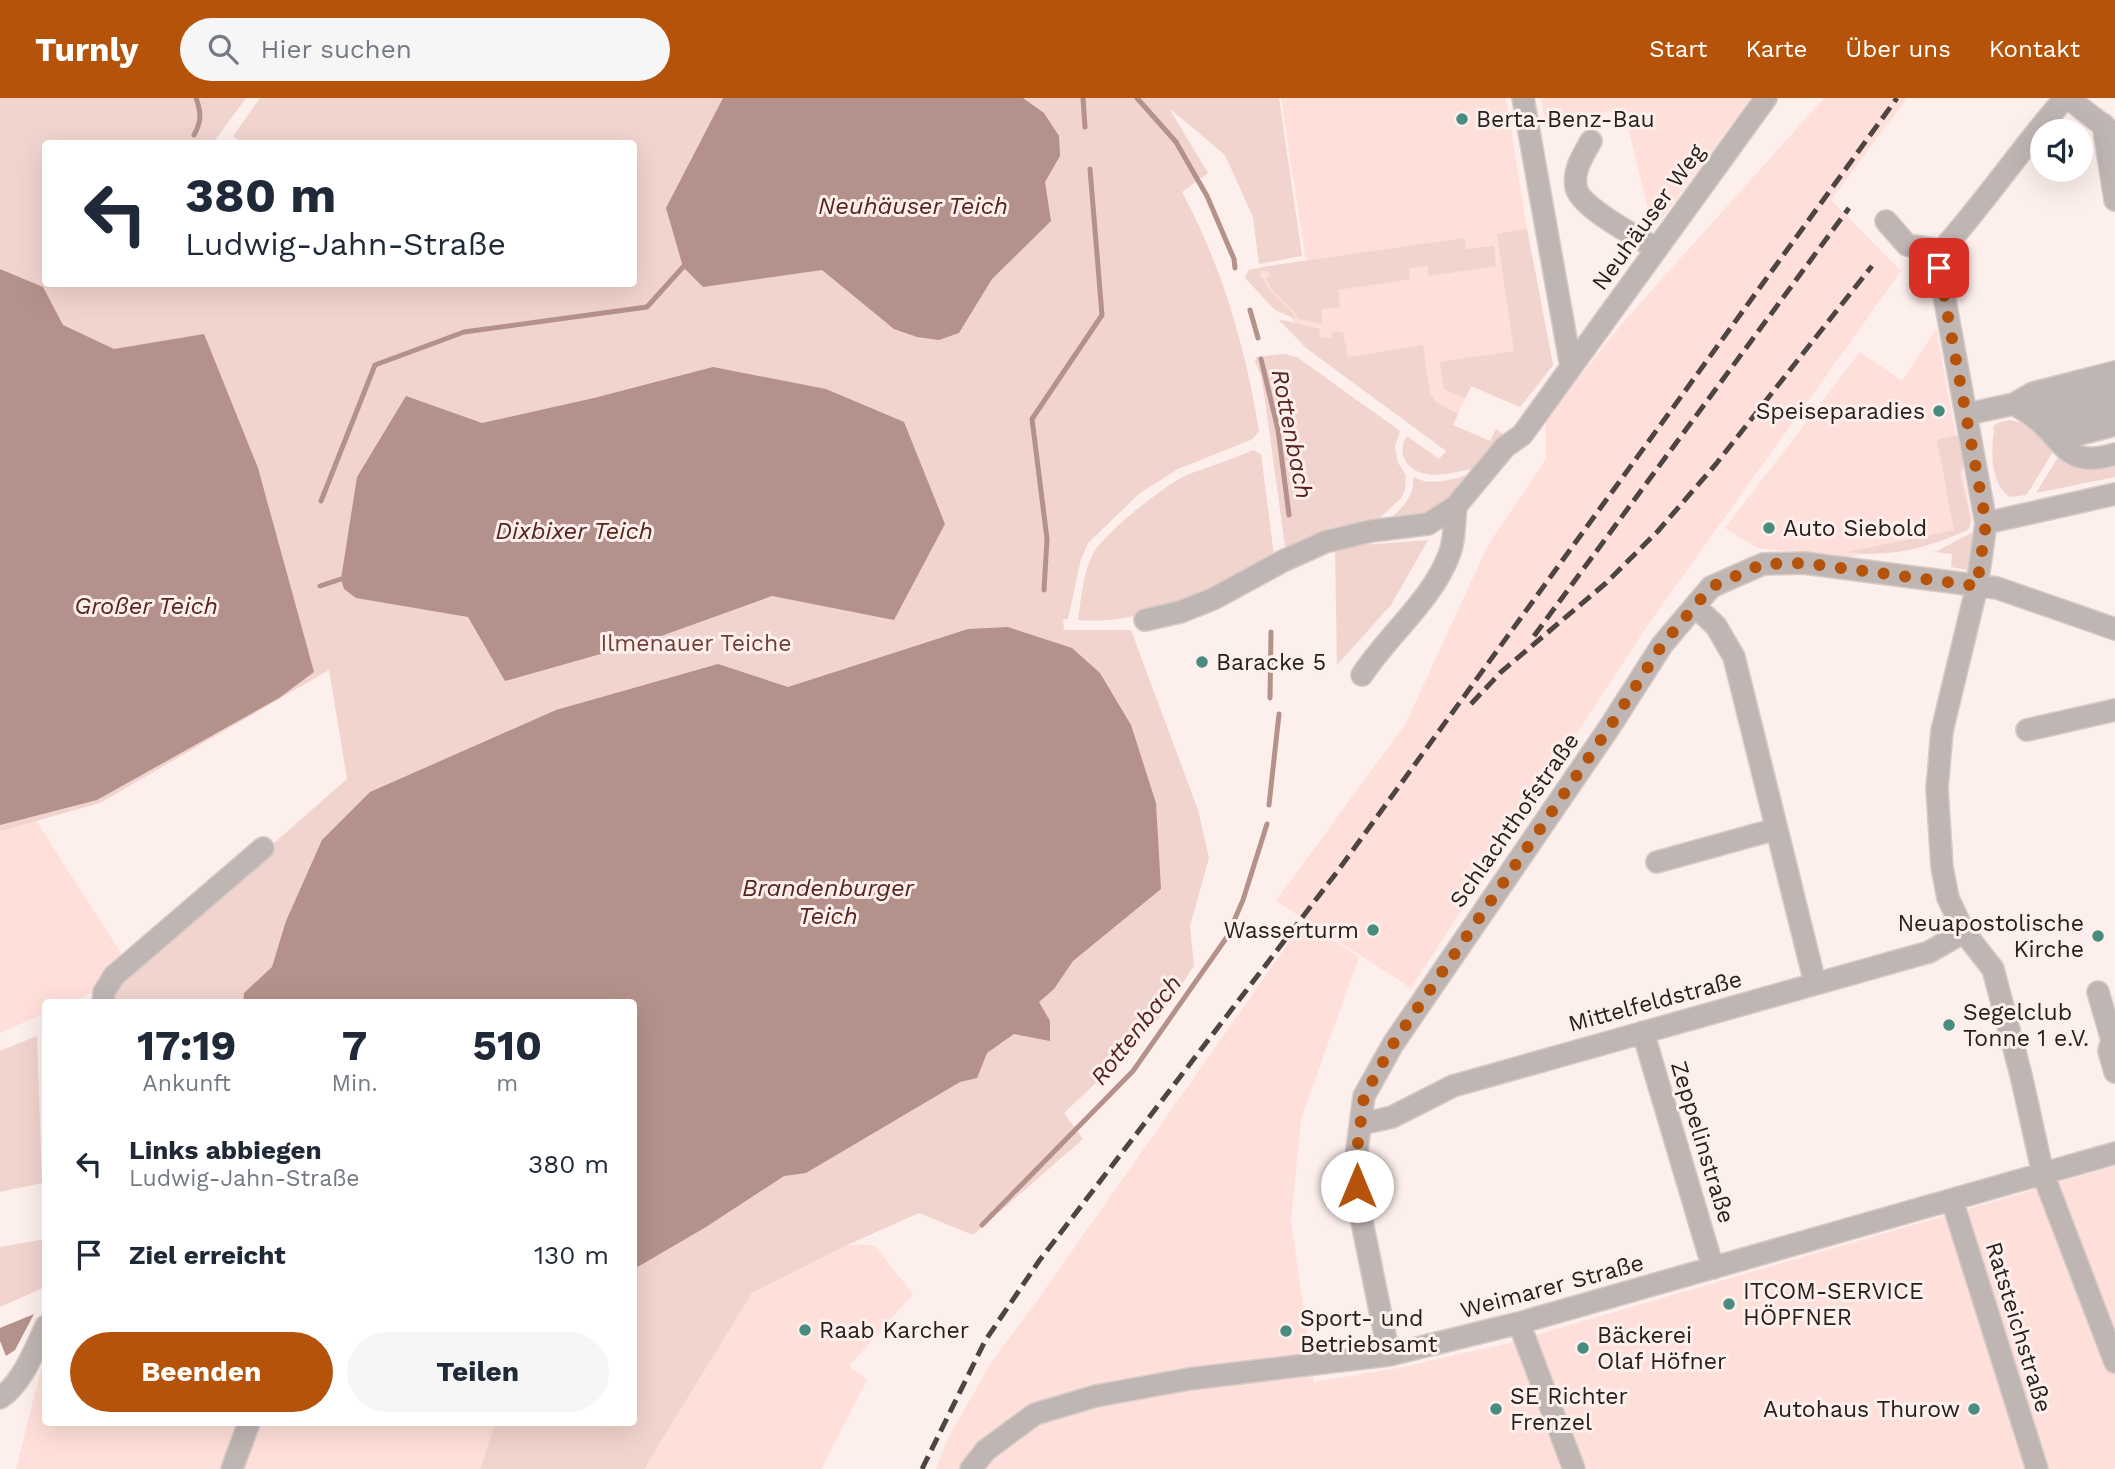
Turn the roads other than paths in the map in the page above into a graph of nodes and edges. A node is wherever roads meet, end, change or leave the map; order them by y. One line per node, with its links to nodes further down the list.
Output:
1 (1523, 98): 10 (street, Neuhäuser Weg)
2 (1766, 98): 8 (street, Neuhäuser Weg)
3 (2067, 98): 4 (street); 9 (street)
4 (2109, 129): 6 (street)
5 (1591, 141): 8 (street)
6 (2115, 200)
7 (1886, 220): 9 (street)
8 (1657, 250): 10 (street, Neuhäuser Weg)
9 (1941, 252): 14 (street)
10 (1571, 367): 20 (street, Neuhäuser Weg)
11 (2115, 372): 16 (street)
12 (2115, 390): 16 (street)
13 (2115, 407): 16 (street)
14 (1966, 414): 16 (street); 21 (street)
15 (2115, 425): 16 (street)
16 (2043, 427): 17 (street); 18 (street)
17 (2115, 443)
18 (2115, 454)
19 (2115, 494): 21 (street)
20 (1456, 506): 24 (street, Neuhäuser Weg); 26 (street)
21 (1986, 523): 22 (street)
22 (1977, 586): 23 (street, Schlachthofstraße); 25 (street, Schlachthofstraße); 32 (street)
23 (1695, 606): 29 (street); 38 (street, Schlachthofstraße)
24 (1145, 620)
25 (2115, 629)
26 (1362, 675)
27 (2115, 710): 28 (street)
28 (2027, 730)
29 (1776, 830): 31 (street); 33 (street)
30 (263, 848): 35 (street)
31 (1657, 862)
32 (1964, 932): 33 (street, Mittelfeldstraße); 40 (street)
33 (1815, 983): 36 (street, Mittelfeldstraße)
34 (2098, 992): 37 (street)
35 (103, 999)
36 (1643, 1032): 38 (street, Mittelfeldstraße); 42 (street, Zeppelinstraße)
37 (2115, 1072)
38 (1361, 1125): 45 (street, Schlachthofstraße)
39 (2115, 1153): 40 (street, Weimarer Straße)
40 (2043, 1174): 41 (street, Weimarer Straße); 46 (street)
41 (1952, 1199): 42 (street, Weimarer Straße); 52 (street, Ratsteichstraße)
42 (1713, 1268): 43 (street, Weimarer Straße)
43 (1519, 1323): 45 (street, Weimarer Straße); 51 (street)
44 (42, 1336): 47 (street)
45 (1389, 1355): 50 (street, Weimarer Straße)
46 (2115, 1362)
47 (0, 1398)
48 (247, 1426): 49 (street)
49 (232, 1469)
50 (971, 1469)
51 (1574, 1469)
52 (2036, 1469)

